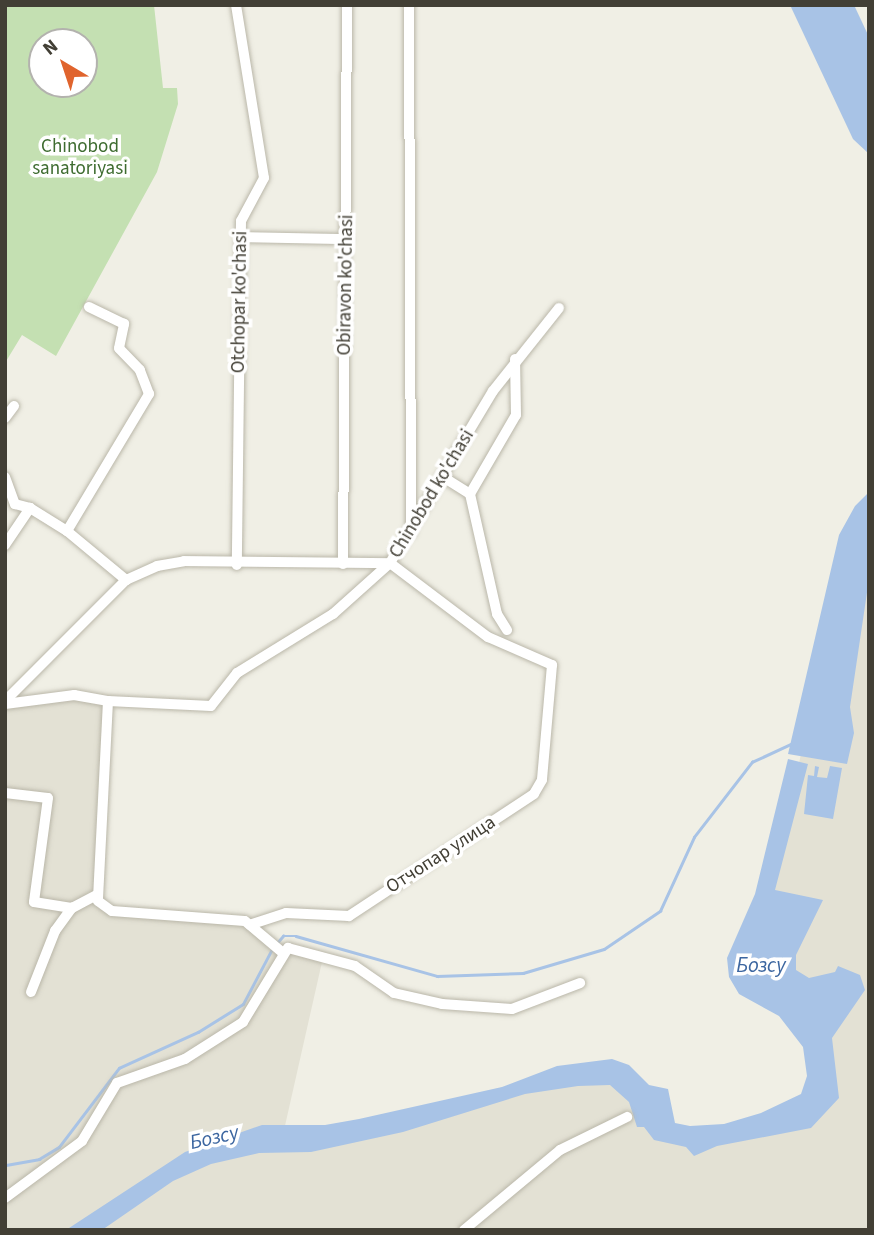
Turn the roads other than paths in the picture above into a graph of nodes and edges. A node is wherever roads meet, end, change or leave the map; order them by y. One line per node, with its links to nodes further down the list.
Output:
1 (236, 5): 4 (street, Otchopar ko'chasi)
2 (348, 5): 5 (street, Obiravon ko'chasi)
3 (409, 5): 16 (street)
4 (241, 237): 5 (street); 20 (street, Otchopar ko'chasi)
5 (347, 239): 19 (street, Obiravon ko'chasi)
6 (89, 307): 15 (street)
7 (559, 309): 8 (street, Chinobod ko'chasi)
8 (516, 359): 12 (street, Chinobod ko'chasi); 13 (street)
9 (14, 406): 10 (street)
10 (5, 418)
11 (5, 477): 14 (street)
12 (443, 477): 13 (street); 16 (street, Chinobod ko'chasi)
13 (470, 494): 22 (street)
14 (30, 508): 15 (street); 17 (street)
15 (66, 531): 21 (street)
16 (411, 534): 18 (street, Chinobod ko'chasi)
17 (5, 545)
18 (390, 563): 19 (street); 23 (street, Chinobod ko'chasi); 28 (street, Отчопар улица)
19 (343, 564): 20 (street)
20 (237, 565): 21 (street)
21 (126, 580): 24 (street)
22 (508, 630)
23 (108, 701): 24 (street, Chinobod ko'chasi); 26 (street)
24 (5, 703)
25 (5, 793): 27 (street)
26 (96, 895): 27 (street); 28 (street, Отчопар улица)
27 (72, 908): 31 (street)
28 (250, 925): 29 (street)
29 (282, 952): 30 (street); 33 (street)
30 (580, 983)
31 (31, 992)
32 (627, 1117): 34 (street)
33 (6, 1198)
34 (464, 1230)

